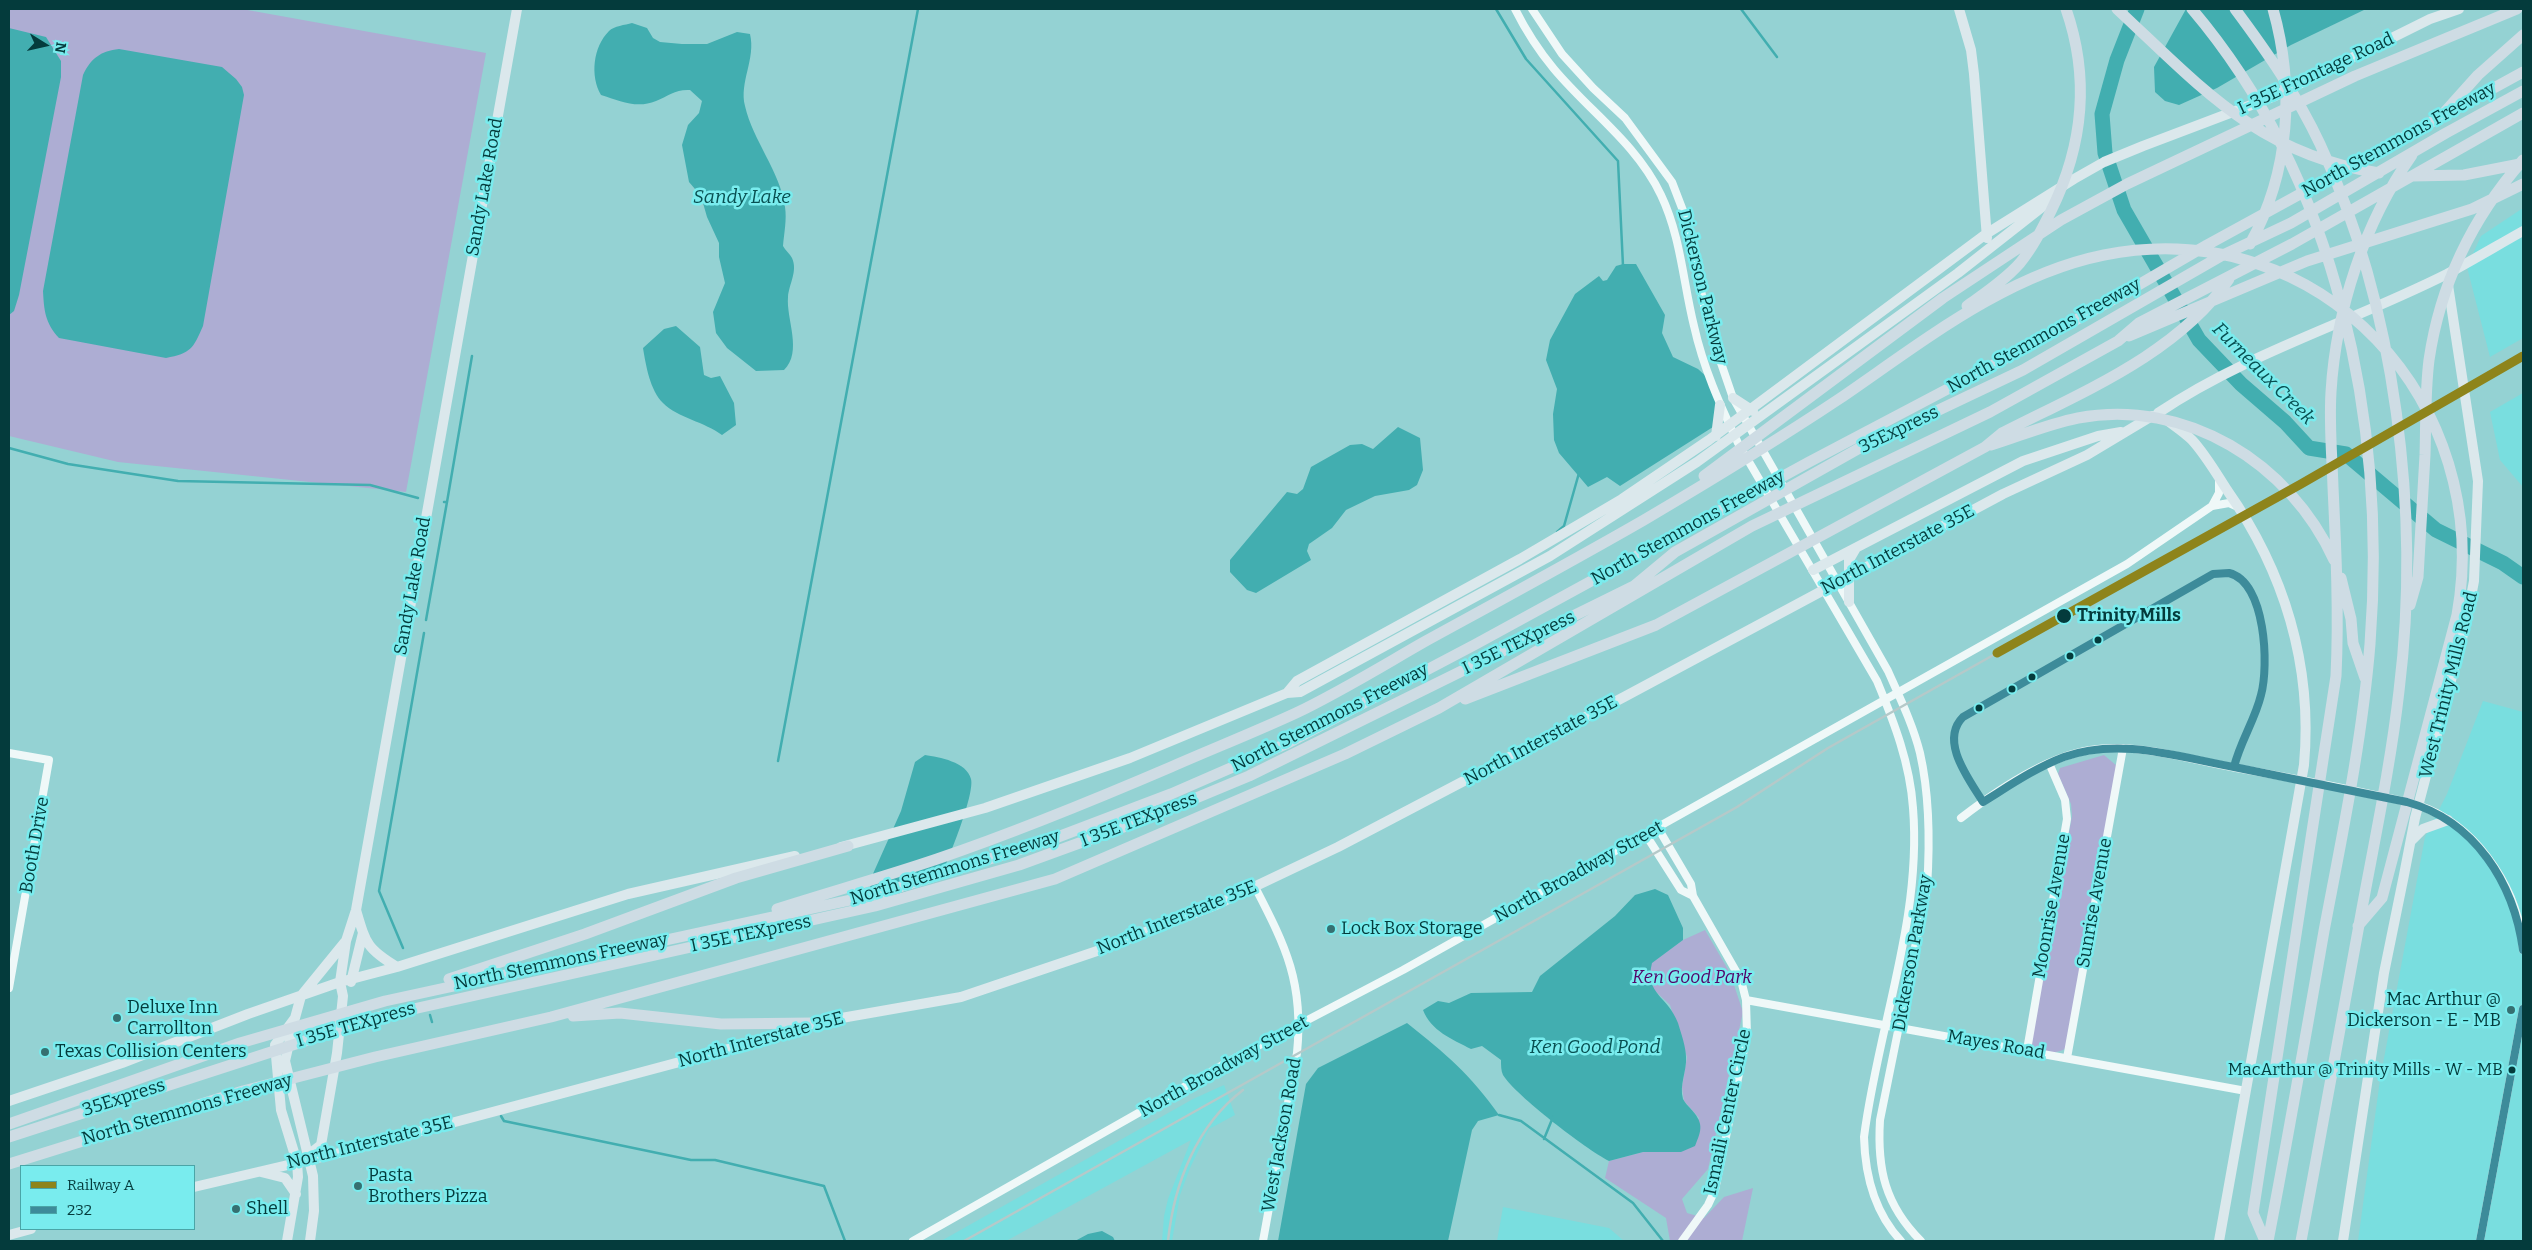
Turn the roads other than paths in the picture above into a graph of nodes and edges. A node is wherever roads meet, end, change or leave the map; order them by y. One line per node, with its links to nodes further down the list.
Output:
1 (517, 9): 62 (main road, Sandy Lake Road)
2 (1514, 9): 29 (street, Dickerson Parkway)
3 (1532, 9): 27 (street, Dickerson Parkway)
4 (1959, 9): 22 (main road)
5 (2066, 9): 26 (highway)
6 (2117, 9): 18 (highway)
7 (2182, 9): 13 (highway)
8 (2192, 9): 13 (highway)
9 (2234, 9): 45 (highway)
10 (2273, 9): 34 (highway)
11 (2459, 9): 19 (main road, I-35E Frontage Road)
12 (2517, 9): 39 (highway)
13 (2200, 19): 46 (highway)
14 (2523, 35): 108 (highway)
15 (2523, 72): 63 (highway, North Stemmons Freeway)
16 (2523, 91): 41 (highway, 35Express)
17 (2523, 113): 25 (highway, North Stemmons Freeway)
18 (2523, 162): 45 (highway)
19 (2074, 179): 22 (main road); 23 (main road)
20 (2523, 184): 25 (highway)
21 (2523, 231): 24 (main road, North Interstate 35E)
22 (1986, 234): 23 (main road); 47 (main road)
23 (1991, 247): 28 (main road)
24 (2447, 274): 30 (main road, North Interstate 35E); 53 (main road, West Trinity Mills Road)
25 (2141, 326): 48 (highway, North Stemmons Freeway)
26 (1932, 337): 39 (highway); 64 (highway)
27 (1733, 398): 28 (main road); 31 (street, Dickerson Parkway)
28 (1777, 402): 31 (main road)
29 (1720, 405): 33 (street, Dickerson Parkway); 35 (main road)
30 (2158, 413): 32 (main road, North Interstate 35E); 36 (main road)
31 (1747, 424): 33 (main road); 42 (street, Dickerson Parkway)
32 (2129, 430): 40 (main road, North Interstate 35E); 60 (main road, North Interstate 35E)
33 (1734, 434): 35 (main road); 43 (street, Dickerson Parkway)
34 (1985, 447): 46 (highway); 48 (highway)
35 (1712, 450): 47 (main road)
36 (2219, 478): 37 (street); 38 (main road)
37 (2212, 506): 38 (street); 56 (street, North Broadway Street)
38 (2240, 507): 52 (main road)
39 (1644, 520): 63 (highway)
40 (1856, 548): 42 (main road, North Interstate 35E); 44 (main road)
41 (1675, 552): 85 (highway, I 35E TEXpress)
42 (1827, 562): 43 (main road, North Interstate 35E); 44 (street, Dickerson Parkway)
43 (1814, 570): 81 (street, Dickerson Parkway)
44 (1849, 602): 82 (street, Dickerson Parkway)
45 (2405, 624): 64 (highway)
46 (2366, 682): 108 (highway)
47 (1287, 693): 59 (main road)
48 (1440, 708): 77 (highway, North Stemmons Freeway)
49 (2123, 748): 51 (street); 52 (street); 84 (street, Sunrise Avenue)
50 (9, 753): 71 (street, Booth Drive)
51 (2050, 763): 54 (street); 83 (street, Moonrise Avenue)
52 (2302, 779): 53 (street); 86 (main road)
53 (2418, 805): 55 (street); 58 (main road, West Trinity Mills Road)
54 (1961, 818)
55 (2448, 820): 58 (main road); 67 (street)
56 (1658, 828): 57 (street, North Broadway Street); 61 (street, Ismaili Center Circle)
57 (1646, 835): 61 (street, Ismaili Center Circle); 80 (street, North Broadway Street)
58 (2410, 842): 110 (main road, West Trinity Mills Road)
59 (848, 846): 68 (main road); 75 (highway)
60 (1255, 887): 79 (main road, North Interstate 35E); 80 (street, West Jackson Road)
61 (1693, 896): 74 (street, Ismaili Center Circle)
62 (356, 910): 65 (main road); 66 (main road, Sandy Lake Road)
63 (728, 926): 75 (highway, North Stemmons Freeway)
64 (2358, 926): 109 (highway)
65 (363, 933): 68 (main road); 69 (main road)
66 (346, 940): 70 (main road, Sandy Lake Road); 72 (main road)
67 (2523, 950)
68 (397, 967): 69 (main road)
69 (354, 978): 70 (main road); 73 (main road)
70 (340, 982): 72 (main road); 73 (main road, Sandy Lake Road)
71 (9, 988)
72 (301, 996): 78 (main road); 87 (main road)
73 (343, 996): 90 (main road, Sandy Lake Road)
74 (1746, 1000): 81 (street, Mayes Road); 104 (street, Ismaili Center Circle)
75 (385, 1001): 88 (highway, North Stemmons Freeway)
76 (2523, 1009): 111 (street)
77 (551, 1017): 79 (highway); 92 (highway, North Stemmons Freeway)
78 (295, 1018): 90 (main road); 91 (main road)
79 (813, 1023): 90 (main road, North Interstate 35E)
80 (1300, 1025): 102 (street, North Broadway Street); 103 (street, West Jackson Road)
81 (1886, 1025): 82 (street, Mayes Road); 95 (street, Dickerson Parkway)
82 (1900, 1028): 83 (street, Mayes Road); 94 (street, Dickerson Parkway)
83 (2027, 1050): 84 (street, Mayes Road)
84 (2067, 1058): 86 (street, Mayes Road)
85 (240, 1060): 89 (highway, 35Express)
86 (2246, 1091): 107 (main road)
87 (9, 1101)
88 (9, 1124)
89 (9, 1137)
90 (308, 1158): 91 (main road, North Interstate 35E); 101 (main road)
91 (297, 1162): 93 (main road, North Interstate 35E); 97 (main road)
92 (9, 1164)
93 (252, 1172): 96 (main road, North Interstate 35E); 97 (main road)
94 (1882, 1173): 95 (street); 106 (street, Dickerson Parkway)
95 (1867, 1175): 105 (street, Dickerson Parkway)
96 (195, 1186)
97 (296, 1194): 100 (main road)
98 (27, 1230): 99 (main road)
99 (9, 1235)
100 (288, 1241)
101 (310, 1241)
102 (913, 1241)
103 (1263, 1241)
104 (1682, 1241)
105 (1901, 1241)
106 (1921, 1241)
107 (2219, 1241)
108 (2267, 1241)
109 (2301, 1241)
110 (2343, 1241)
111 (2480, 1241)

